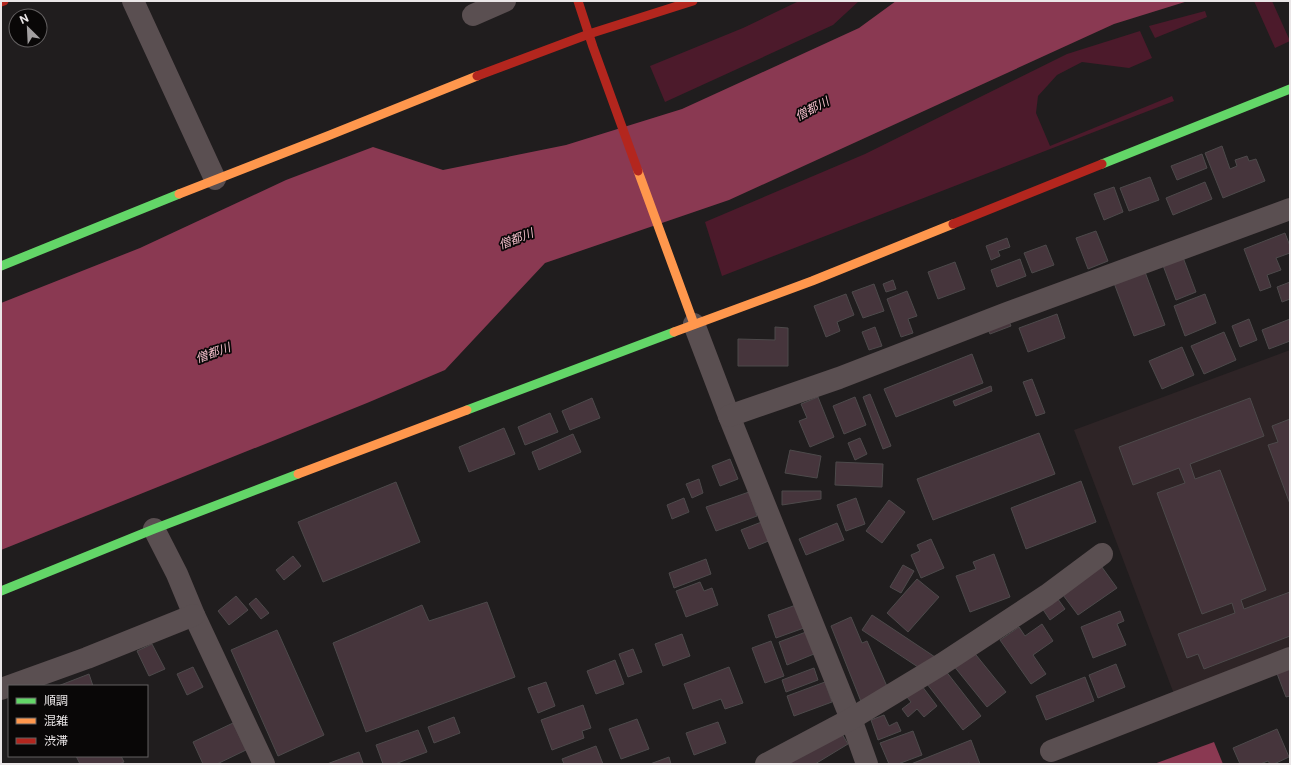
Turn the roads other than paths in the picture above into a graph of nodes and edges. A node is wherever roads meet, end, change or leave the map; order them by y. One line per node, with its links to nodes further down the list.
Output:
1 (4, 1): 6 (street)
2 (133, 1): 10 (street)
3 (505, 1): 7 (street)
4 (578, 1): 8 (street)
5 (693, 1): 8 (street)
6 (1, 2)
7 (473, 15)
8 (589, 34): 10 (street); 13 (street)
9 (1290, 89): 13 (street)
10 (215, 179): 12 (street)
11 (1290, 209): 14 (street)
12 (1, 266)
13 (692, 318): 14 (street); 15 (street)
14 (729, 416): 21 (street)
15 (154, 529): 17 (street); 18 (street)
16 (1102, 554): 21 (street)
17 (1, 591)
18 (194, 615): 20 (street); 23 (street)
19 (1290, 658): 22 (street)
20 (12, 685)
21 (851, 719): 24 (street); 25 (street)
22 (1051, 751)
23 (264, 764)
24 (766, 764)
25 (867, 764)

